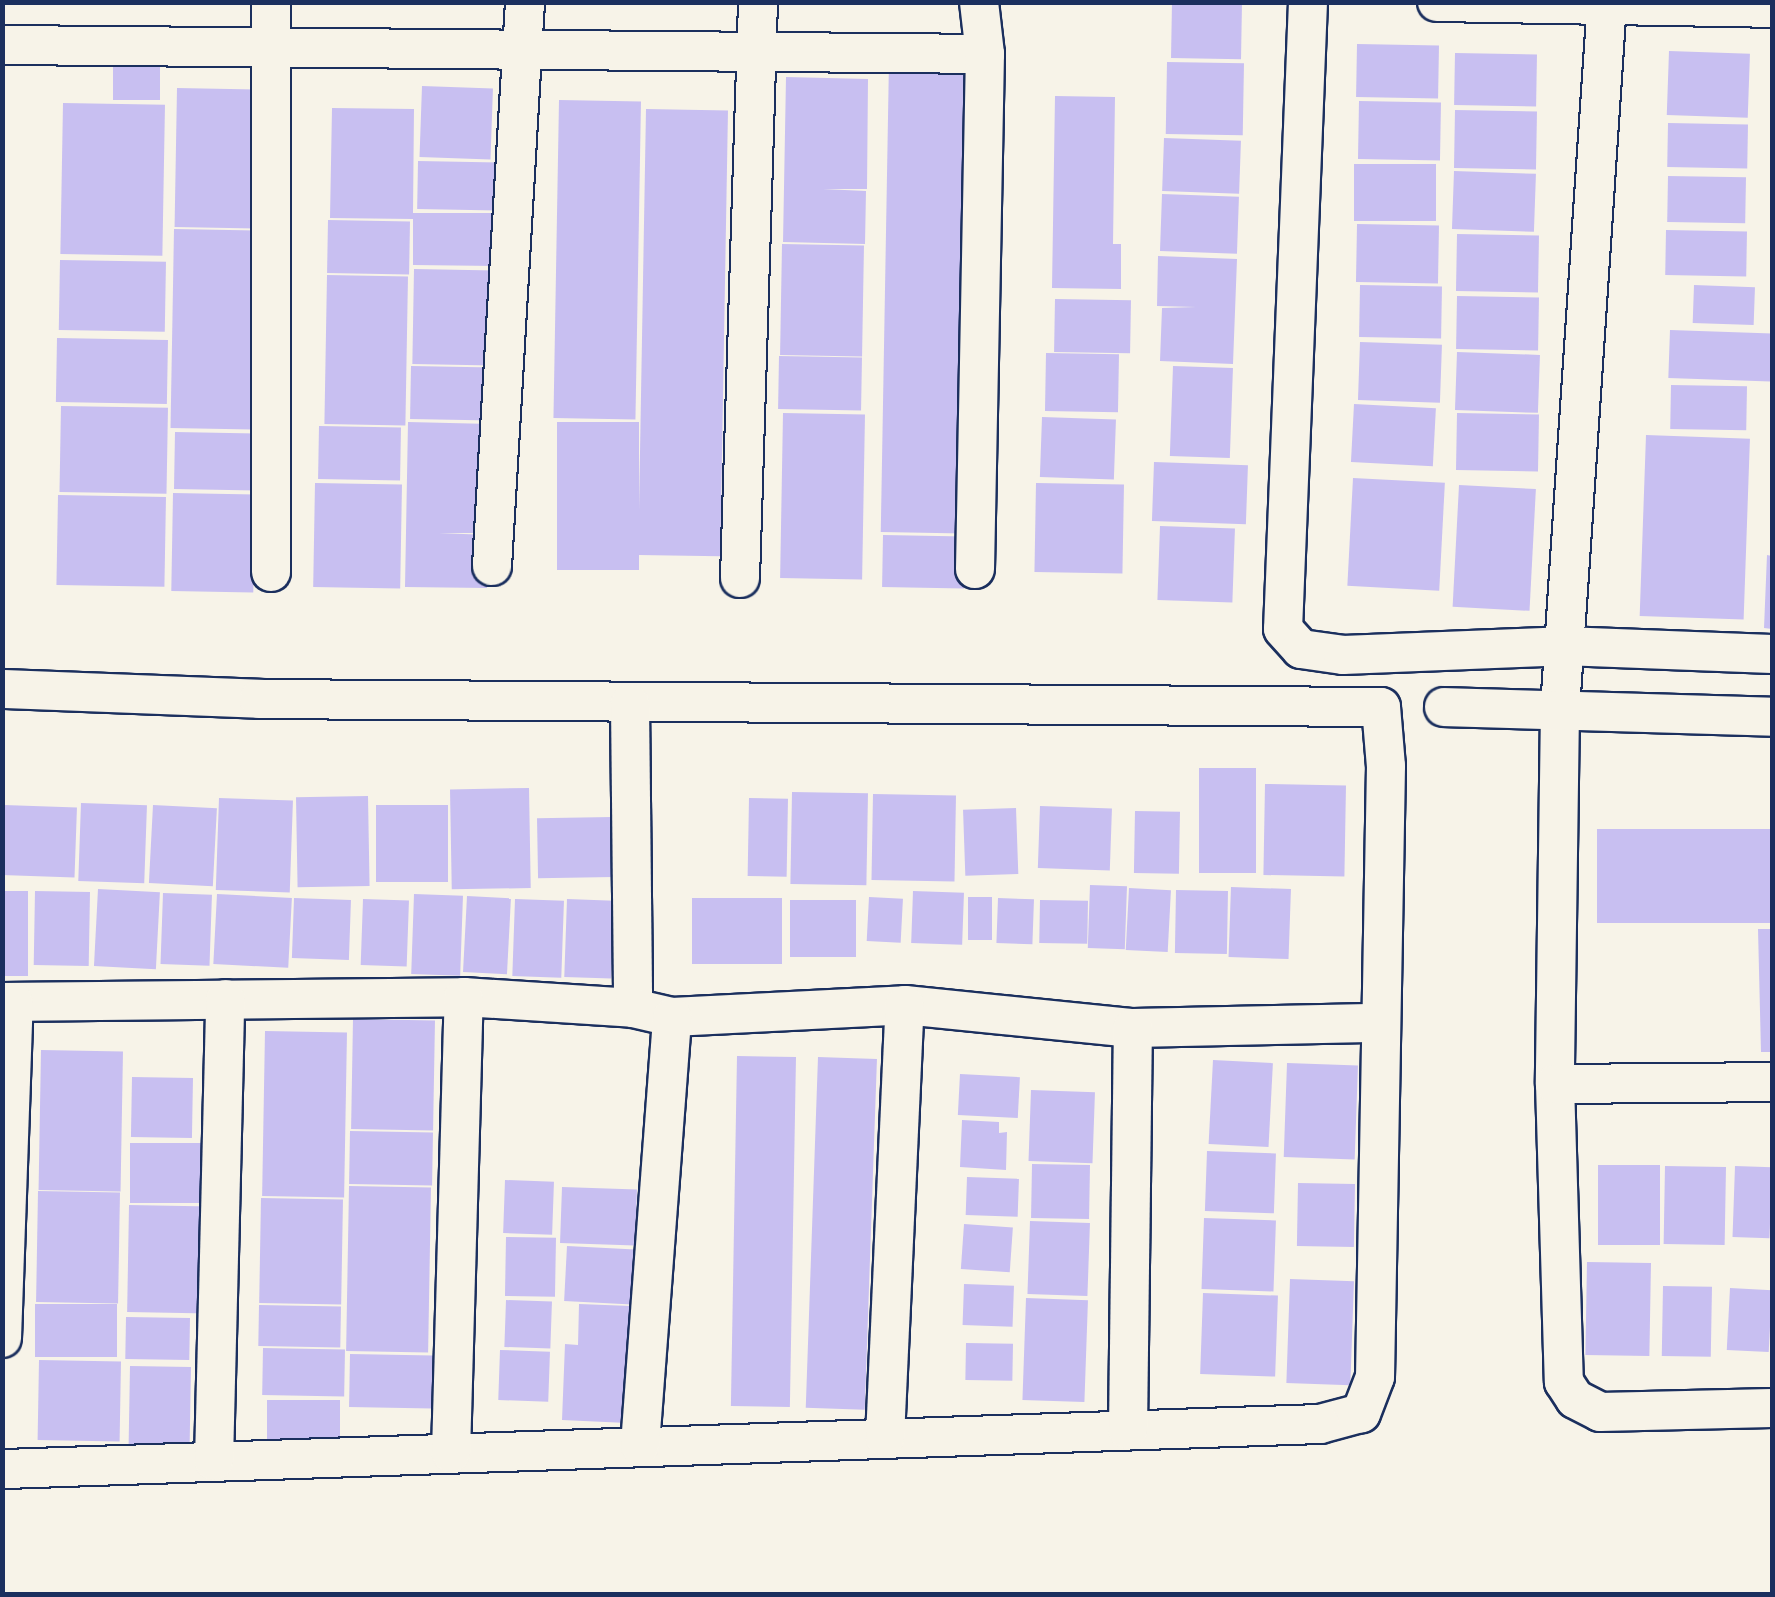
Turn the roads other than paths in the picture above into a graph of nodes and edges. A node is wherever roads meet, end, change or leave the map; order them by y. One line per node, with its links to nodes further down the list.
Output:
1 (271, 2): 10 (street)
2 (525, 2): 11 (street)
3 (758, 2): 12 (street)
4 (979, 2): 13 (street)
5 (1308, 2): 18 (street)
6 (1436, 2): 7 (street)
7 (1608, 5): 8 (street); 18 (street)
8 (1772, 8)
9 (2, 45): 10 (street)
10 (272, 47): 11 (street); 16 (street)
11 (524, 48): 12 (street); 14 (street)
12 (755, 53): 13 (street); 17 (street)
13 (986, 54): 15 (street)
14 (492, 566)
15 (975, 569)
16 (271, 572)
17 (740, 578)
18 (1562, 646): 19 (street); 23 (street)
19 (1772, 654)
20 (2, 688): 21 (street)
21 (630, 704): 29 (street); 31 (street)
22 (1444, 707): 23 (street)
23 (1560, 710): 24 (street); 34 (street)
24 (1772, 717)
25 (464, 997): 26 (street); 29 (street); 40 (street)
26 (225, 999): 27 (street); 41 (street)
27 (8, 1002): 35 (street)
28 (904, 1006): 30 (street); 32 (street); 38 (street)
29 (632, 1008): 30 (street)
30 (672, 1016): 39 (street)
31 (1381, 1023): 32 (street); 37 (street)
32 (1133, 1028): 37 (street)
33 (1772, 1082): 34 (street)
34 (1554, 1084): 36 (street)
35 (2, 1338)
36 (1772, 1408)
37 (1128, 1430): 38 (street)
38 (885, 1438): 39 (street)
39 (640, 1445): 40 (street)
40 (452, 1454): 41 (street)
41 (214, 1461): 42 (street)
42 (2, 1470)

